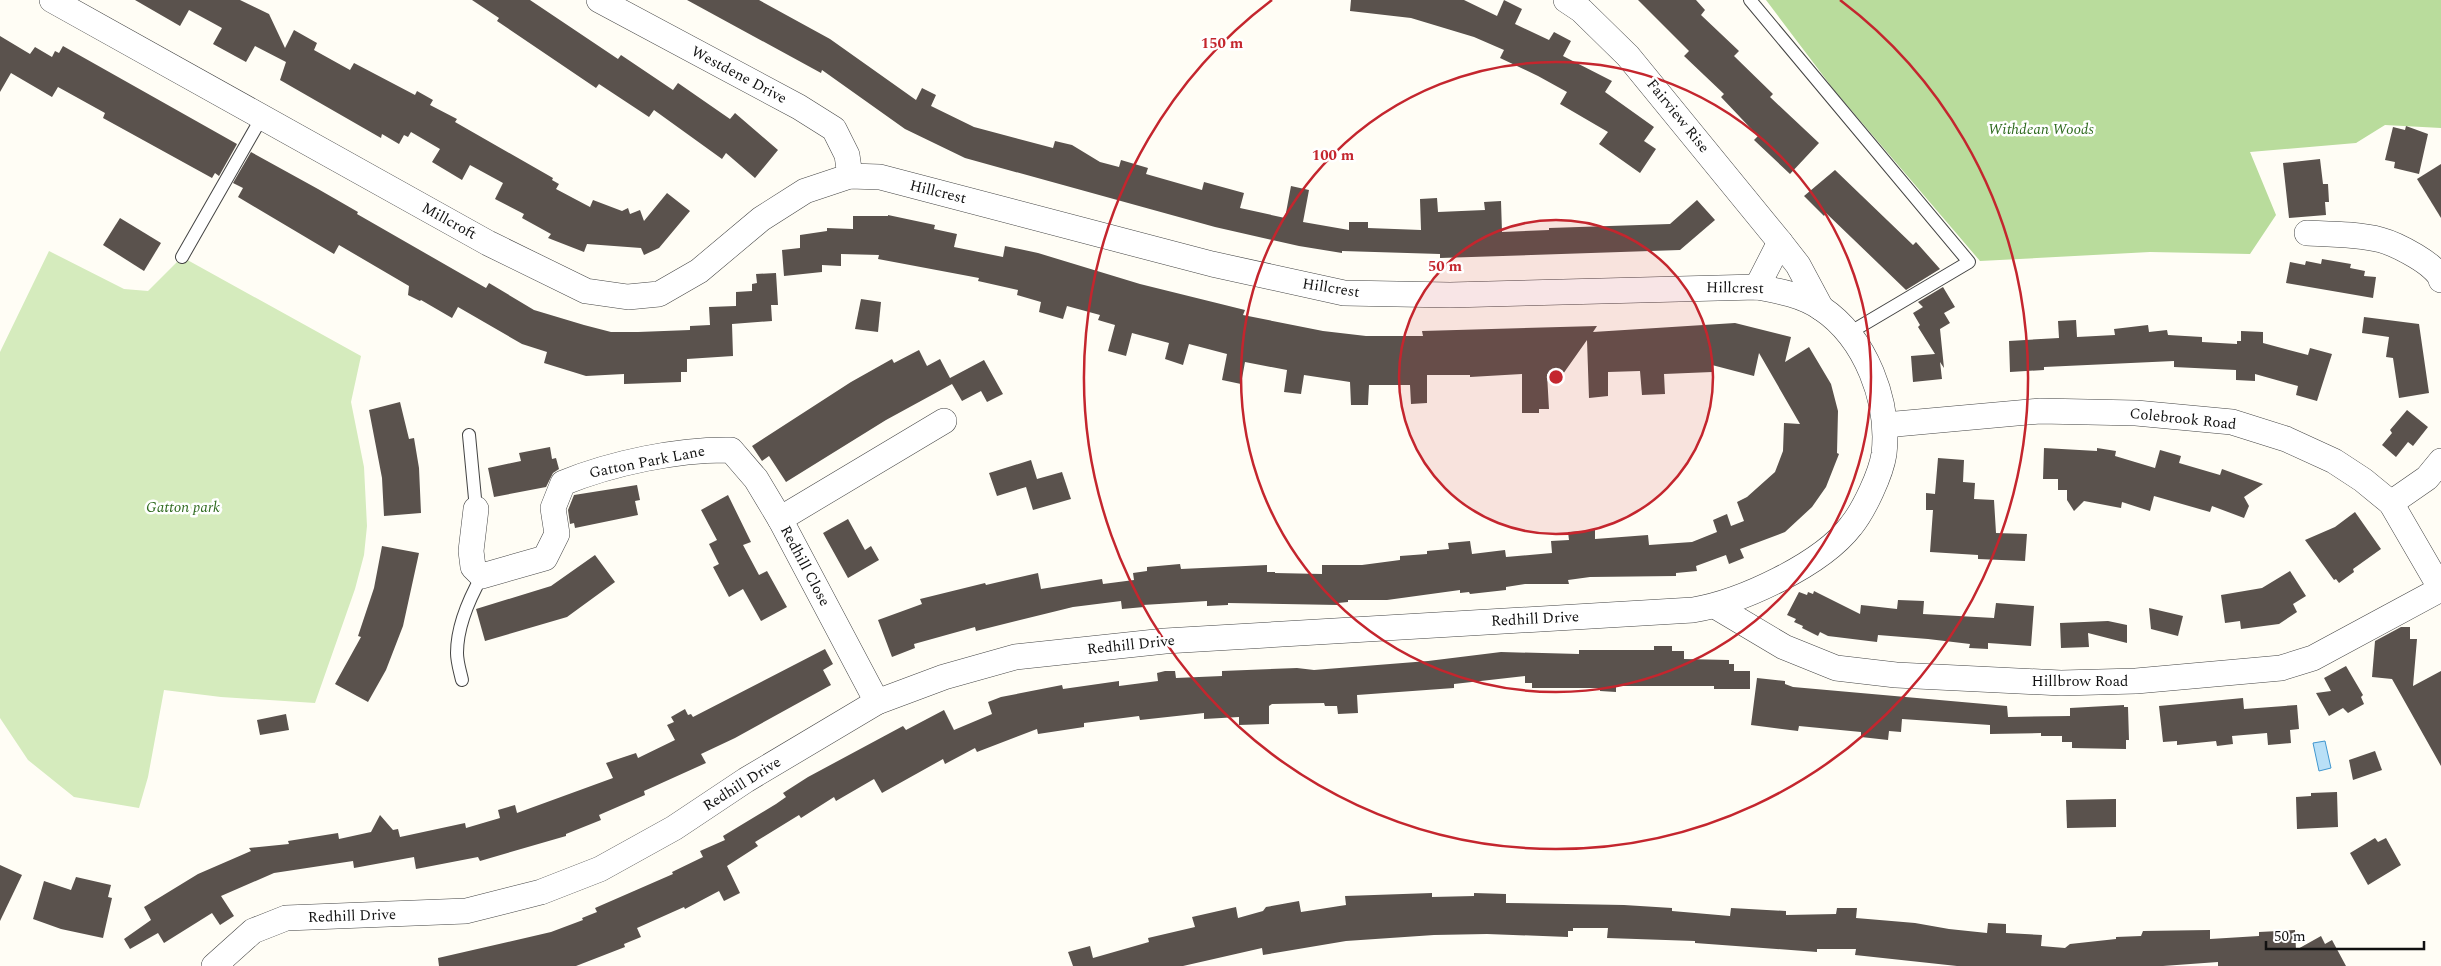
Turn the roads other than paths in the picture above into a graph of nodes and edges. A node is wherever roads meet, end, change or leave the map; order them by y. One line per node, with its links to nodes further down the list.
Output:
1 (52, 0): 5 (street, Millcroft)
2 (599, 0): 6 (street, Westdene Drive)
3 (1566, 0): 8 (street, Fairview Rise)
4 (1750, 0): 13 (lane)
5 (262, 117): 6 (street, Millcroft); 9 (lane)
6 (850, 176): 11 (street, Hillcrest)
7 (2307, 233): 10 (street)
8 (1780, 242): 11 (street); 12 (street, Fairview Rise)
9 (182, 257)
10 (2441, 280)
11 (1757, 287): 12 (street, Hillcrest)
12 (1821, 308): 13 (street, Redhill Drive)
13 (1849, 333): 15 (street, Redhill Drive)
14 (944, 421): 20 (street, Redhill Close)
15 (1885, 425): 18 (street, Colebrook Road); 23 (street, Redhill Drive)
16 (469, 435): 19 (lane)
17 (2441, 460): 18 (street)
18 (2391, 504): 22 (street, Colebrook Road)
19 (476, 509): 21 (street)
20 (780, 519): 21 (street, Gatton Park Lane); 25 (street, Redhill Close)
21 (482, 576): 24 (lane)
22 (2441, 589): 23 (street, Hillbrow Road)
23 (1715, 606): 25 (street, Redhill Drive)
24 (462, 680)
25 (877, 702): 26 (street, Redhill Drive)
26 (215, 966)

